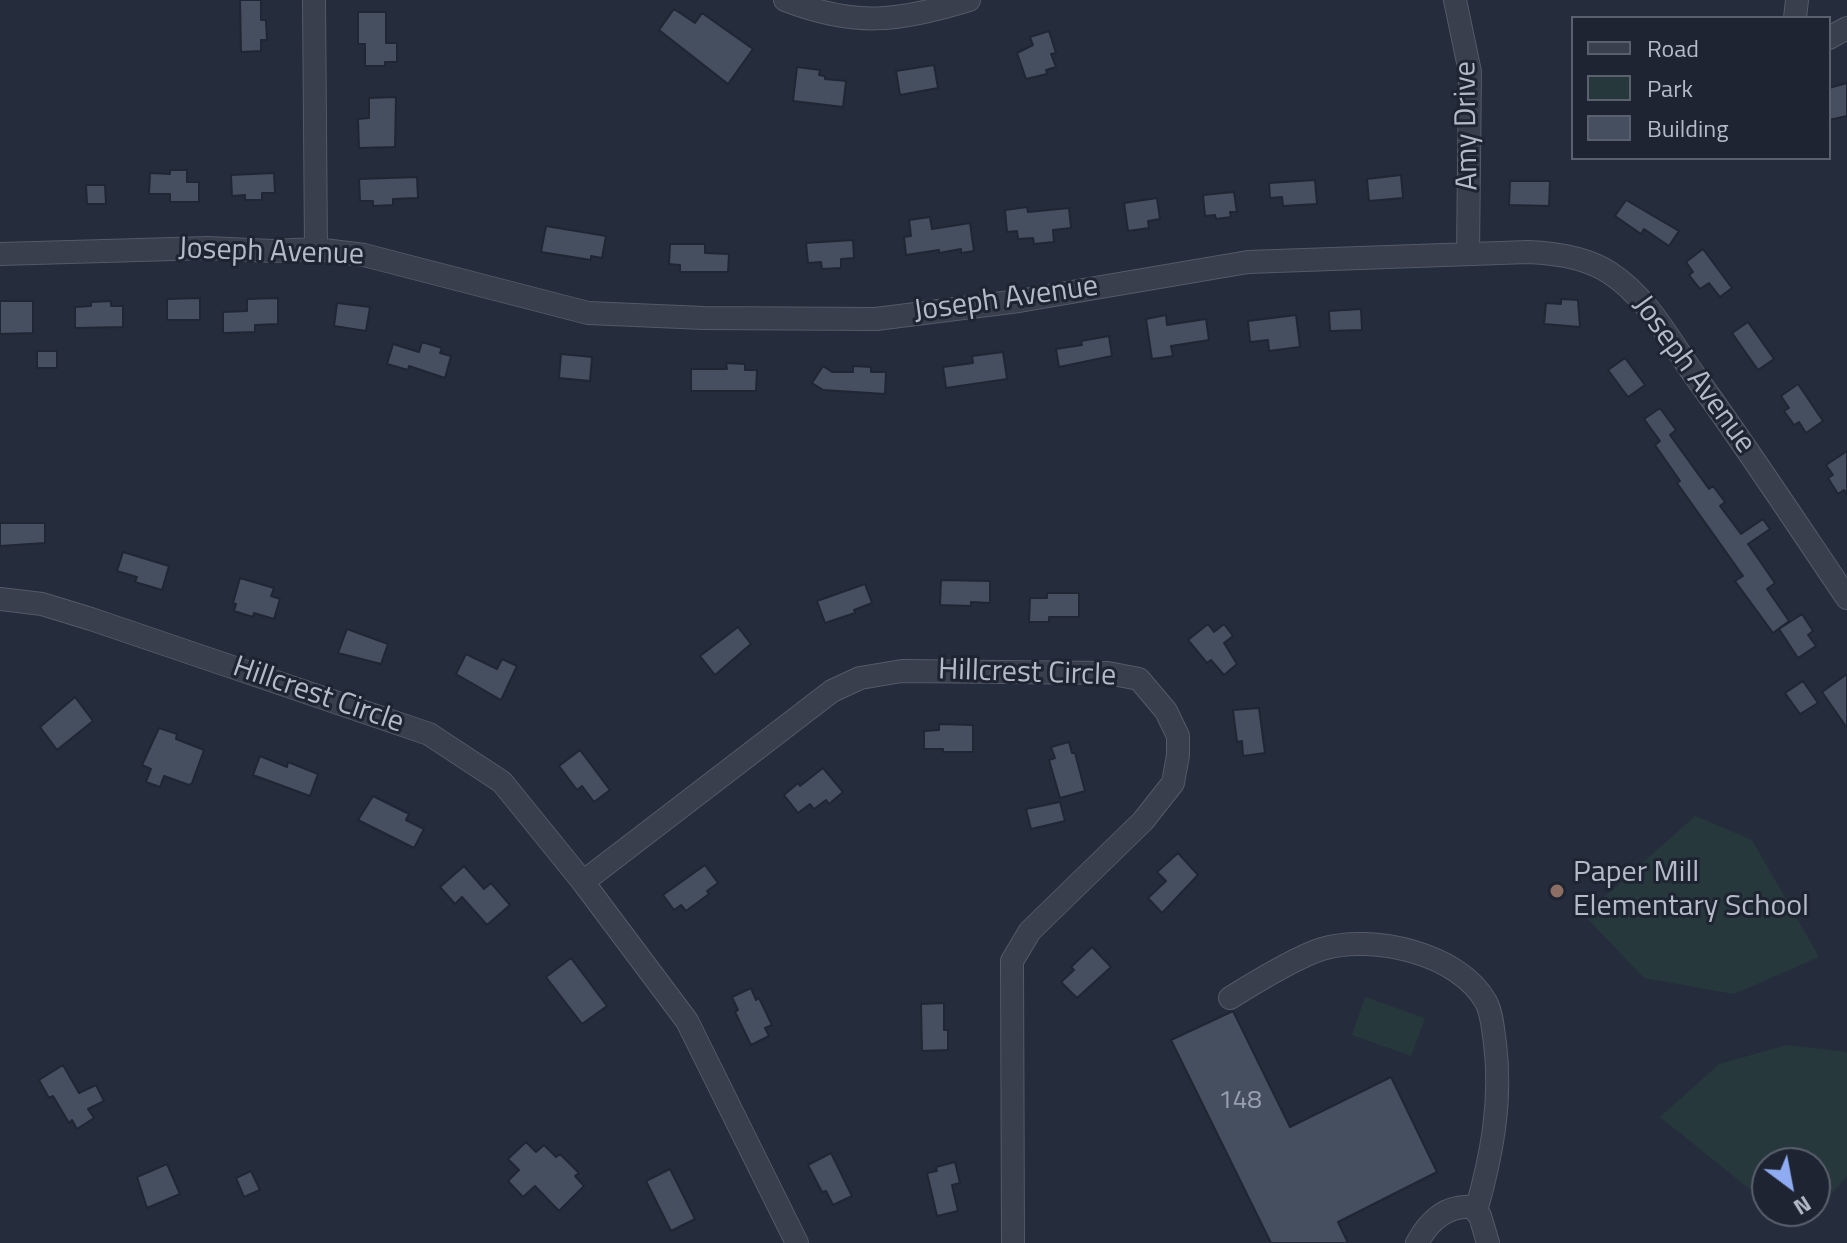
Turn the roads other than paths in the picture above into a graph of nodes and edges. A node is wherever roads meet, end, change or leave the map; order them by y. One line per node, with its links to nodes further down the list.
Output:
1 (314, 0): 5 (street)
2 (785, 0): 3 (street)
3 (969, 0)
4 (1455, 0): 7 (street, Amy Drive)
5 (316, 249): 6 (street, Joseph Avenue); 7 (street, Joseph Avenue)
6 (0, 254)
7 (1468, 254): 8 (street, Joseph Avenue)
8 (1847, 598)
9 (0, 599): 10 (street, Hillcrest Circle)
10 (583, 882): 13 (street, Hillcrest Circle); 14 (street, Hillcrest Circle)
11 (1230, 998): 12 (street)
12 (1476, 1211): 15 (street); 16 (street)
13 (797, 1243)
14 (1013, 1243)
15 (1417, 1243)
16 (1488, 1243)

